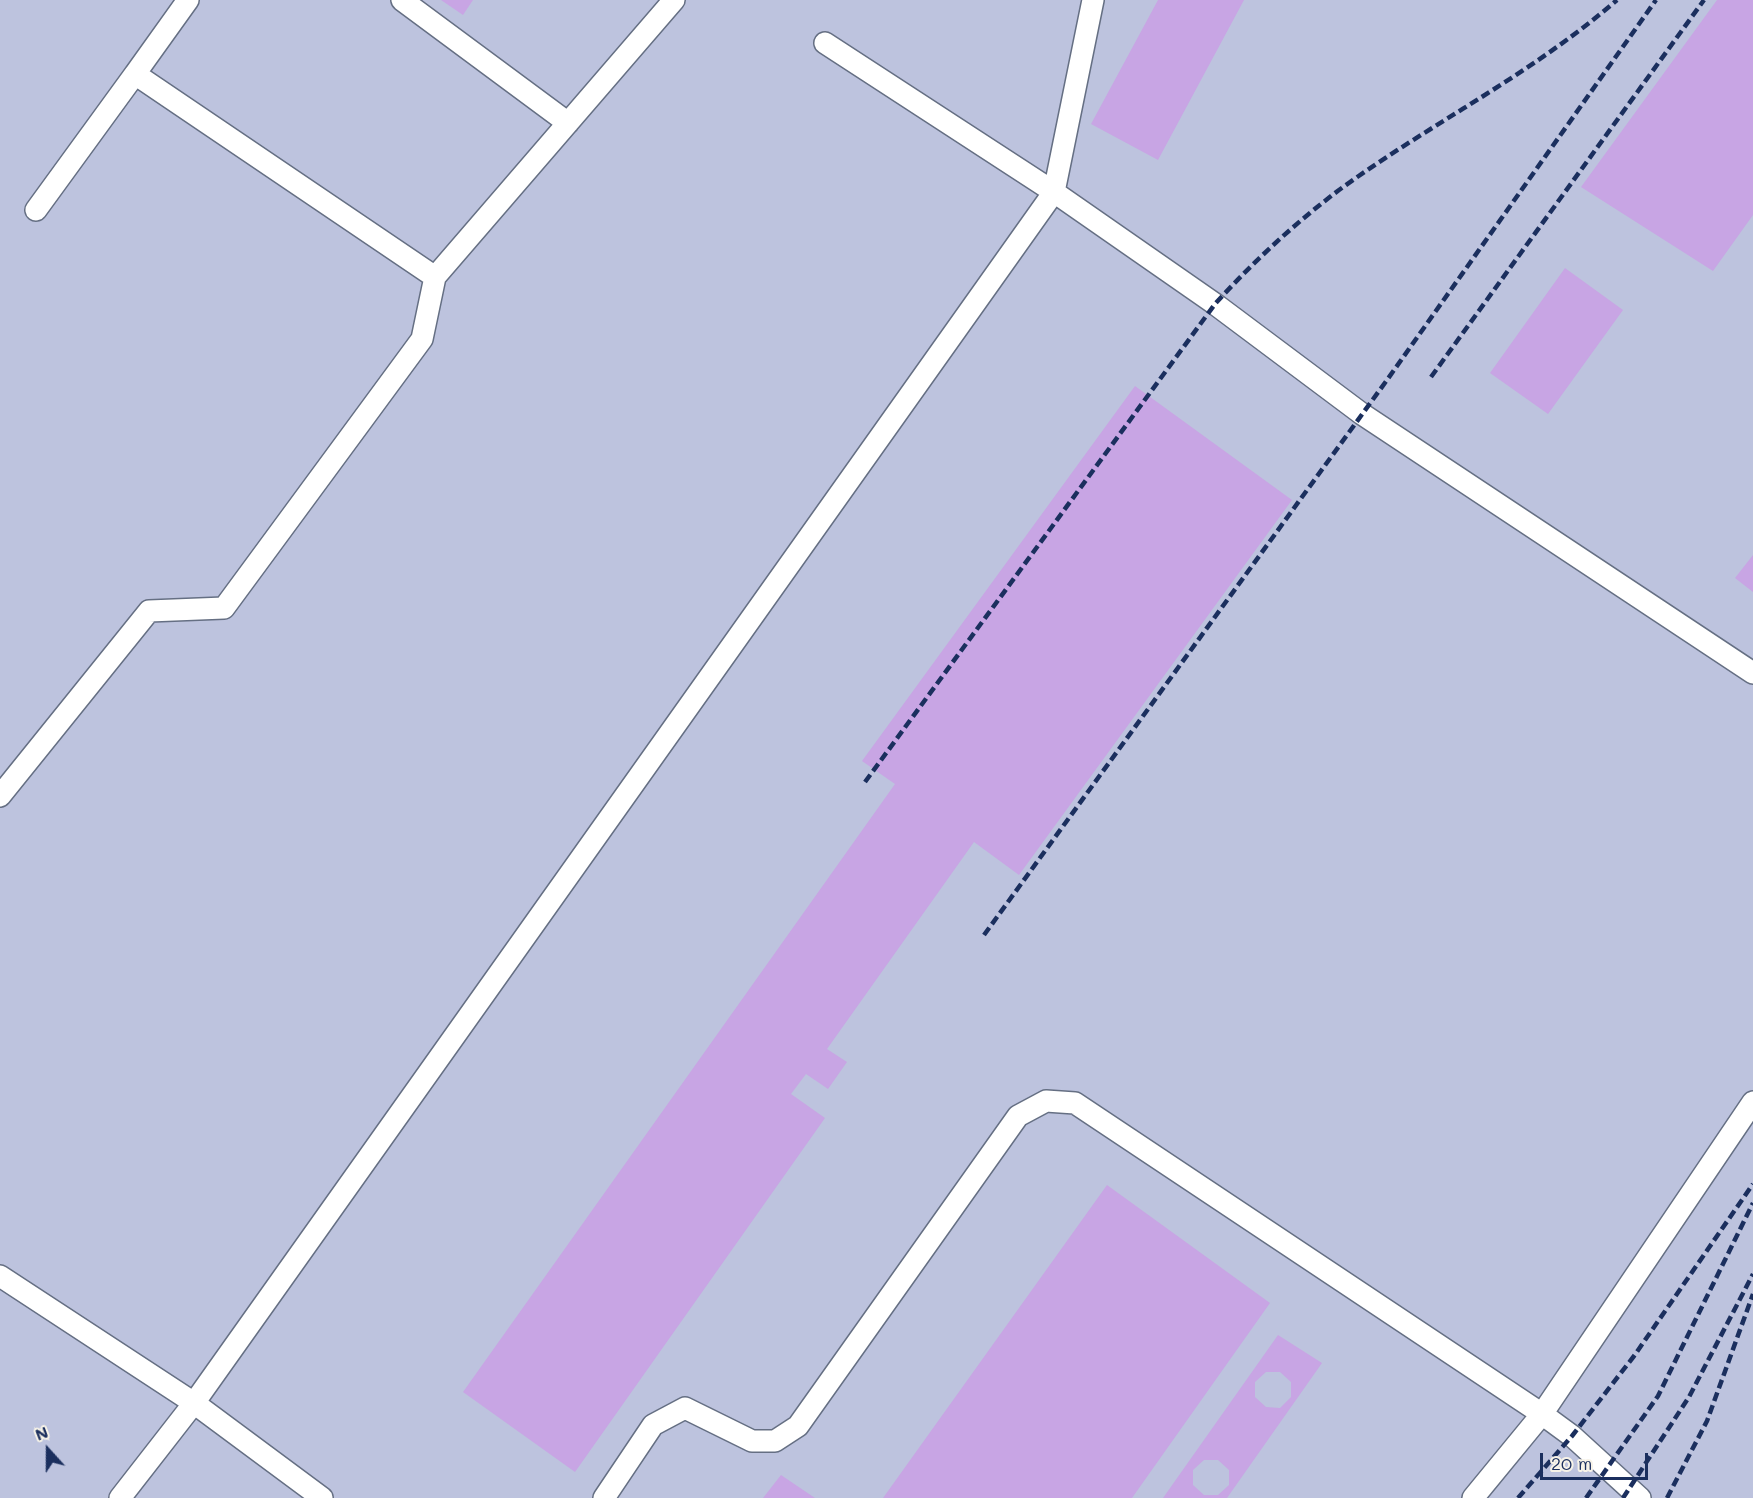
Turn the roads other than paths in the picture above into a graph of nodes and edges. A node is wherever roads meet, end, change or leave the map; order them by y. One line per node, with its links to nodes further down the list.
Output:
1 (188, 0): 6 (lane)
2 (402, 0): 7 (lane)
3 (674, 0): 7 (lane)
4 (1093, 0): 8 (lane)
5 (825, 43): 8 (lane)
6 (135, 74): 9 (lane); 10 (lane)
7 (568, 123): 10 (lane)
8 (1054, 192): 11 (lane); 15 (lane)
9 (36, 210)
10 (435, 278): 12 (lane)
11 (1753, 673)
12 (0, 796)
13 (1753, 1102): 16 (lane)
14 (3, 1286): 15 (lane)
15 (194, 1403): 17 (lane); 18 (lane)
16 (1542, 1414): 19 (lane); 20 (lane); 21 (lane)
17 (120, 1498)
18 (322, 1498)
19 (604, 1498)
20 (1473, 1498)
21 (1640, 1498)

